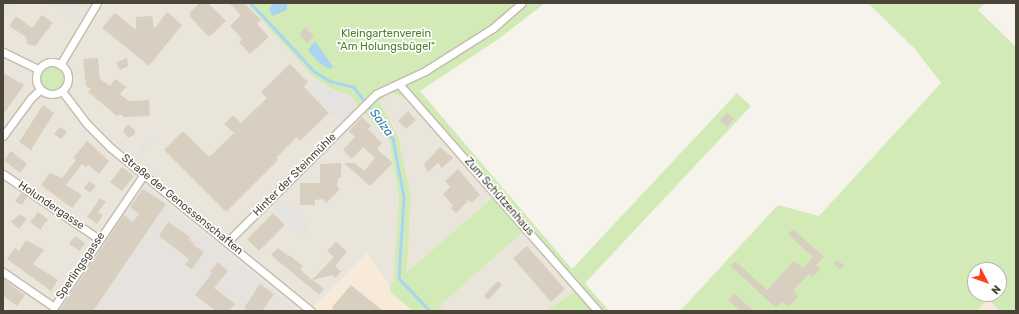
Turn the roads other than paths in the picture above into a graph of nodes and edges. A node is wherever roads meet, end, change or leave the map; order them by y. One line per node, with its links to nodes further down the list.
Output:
1 (97, 3): 4 (street)
2 (522, 3): 6 (street)
3 (3, 52): 5 (street)
4 (60, 64): 5 (street); 8 (street)
5 (38, 69): 7 (street)
6 (399, 84): 13 (street, Hinter der Steinmühle); 16 (street, Zum Schützenhaus)
7 (40, 90): 8 (street); 9 (street)
8 (62, 91): 11 (street, Straße der Genossenschaften)
9 (3, 136)
10 (3, 174): 12 (street, Holundergasse)
11 (144, 174): 12 (street, Sperlingsgasse); 13 (street, Straße der Genossenschaften)
12 (99, 239): 14 (street, Sperlingsgasse)
13 (227, 242): 15 (street, Straße der Genossenschaften)
14 (3, 272)
15 (311, 311)
16 (598, 311)

